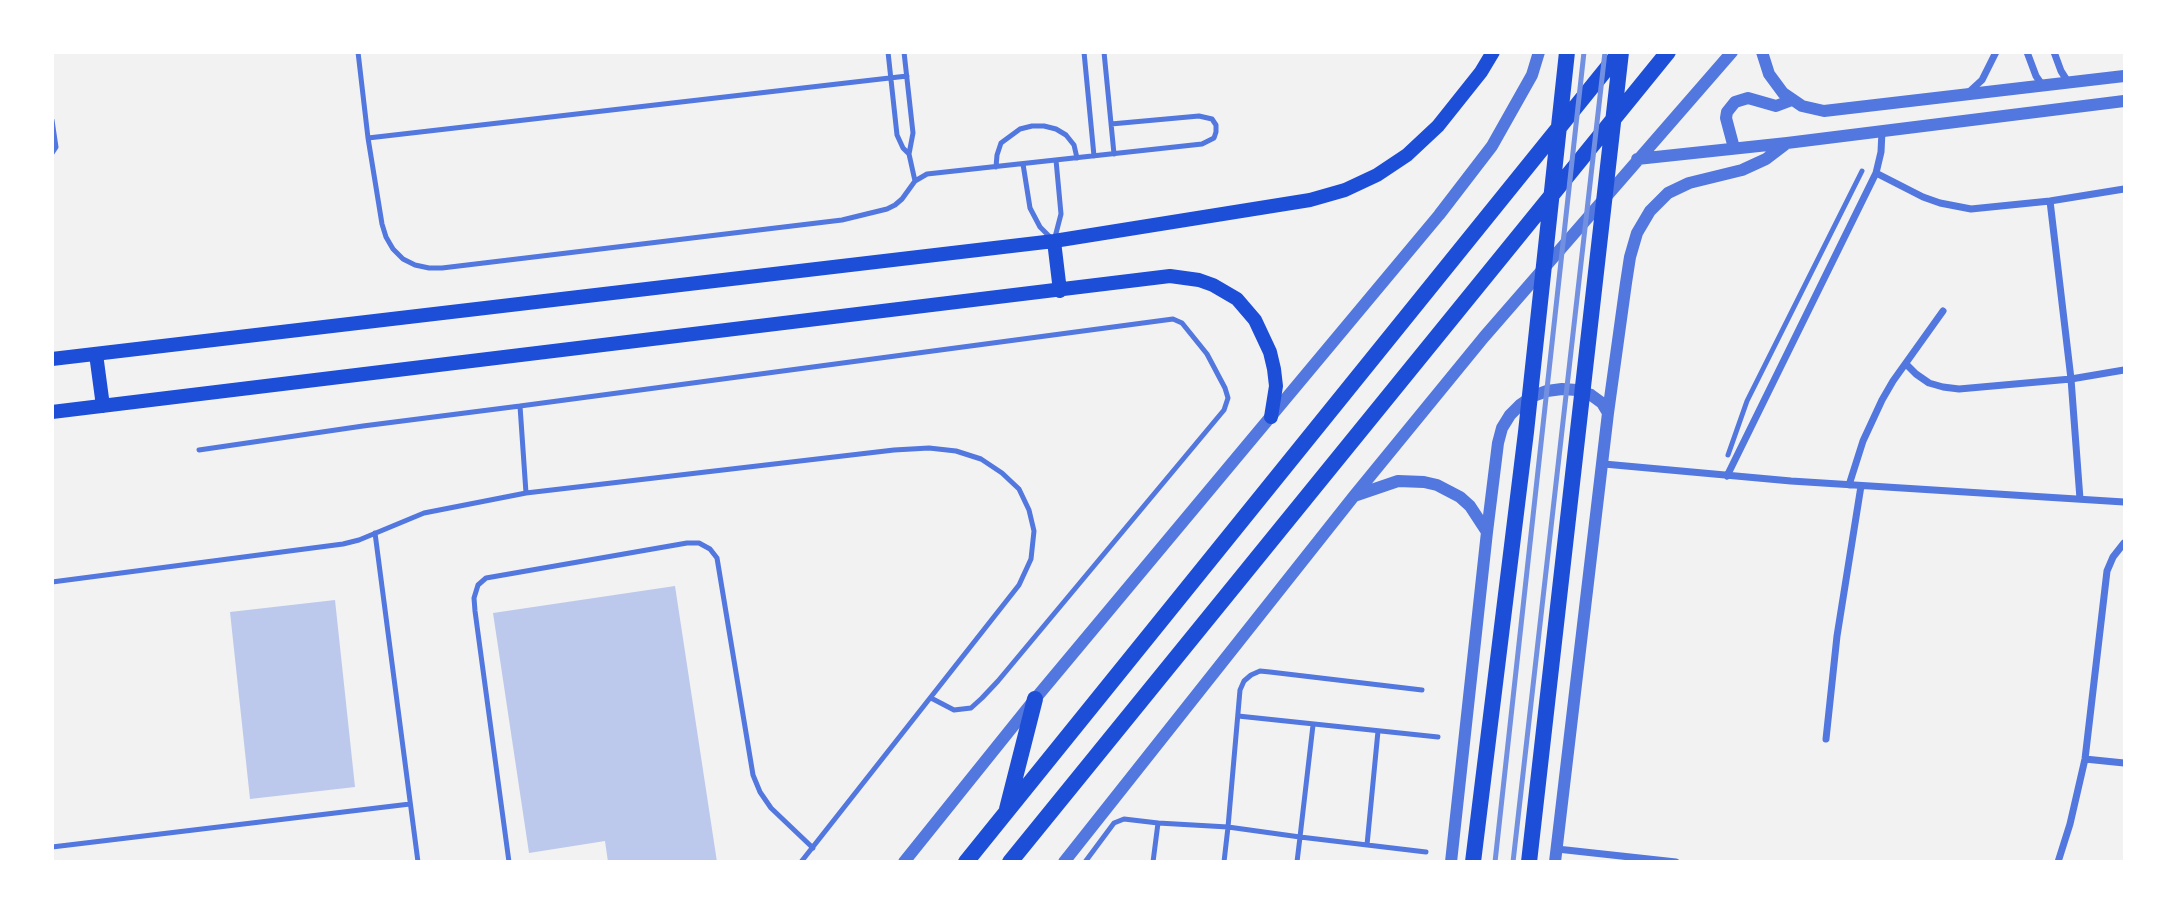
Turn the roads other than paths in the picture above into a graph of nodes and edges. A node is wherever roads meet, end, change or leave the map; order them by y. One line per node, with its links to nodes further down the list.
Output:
1 (358, 52): 27 (lane)
2 (888, 52): 18 (lane)
3 (904, 52): 16 (lane)
4 (1084, 52): 33 (lane)
5 (1104, 52): 25 (lane)
6 (1493, 52): 46 (main road)
7 (1539, 52): 60 (street)
8 (1567, 52): 107 (main road)
9 (1621, 52): 86 (main road); 108 (main road)
10 (1668, 52): 100 (main road)
11 (1732, 52): 35 (street)
12 (1762, 52): 22 (street)
13 (1996, 52): 21 (street)
14 (2027, 52): 20 (street)
15 (2054, 52): 19 (street)
16 (907, 76): 18 (lane); 31 (lane)
17 (2124, 76): 19 (street)
18 (891, 78): 27 (lane); 31 (lane)
19 (2068, 82): 20 (street)
20 (2043, 87): 21 (street)
21 (1959, 97): 22 (street)
22 (1792, 100): 29 (street)
23 (2124, 101): 26 (street)
24 (52, 120): 30 (lane)
25 (1111, 124): 32 (lane); 32 (lane)
26 (1882, 131): 28 (street); 40 (street)
27 (368, 138): 41 (lane)
28 (1787, 143): 29 (street); 59 (street)
29 (1734, 148): 35 (street)
30 (52, 153)
31 (909, 154): 41 (lane)
32 (1114, 154): 33 (lane)
33 (1094, 156): 34 (lane)
34 (1077, 158): 36 (lane); 38 (lane)
35 (1637, 159): 68 (street)
36 (1056, 160): 37 (lane); 46 (lane)
37 (1023, 164): 38 (lane); 46 (lane)
38 (996, 167): 41 (lane)
39 (1862, 171): 44 (lane)
40 (1876, 173): 43 (street); 45 (street)
41 (915, 181)
42 (2124, 189): 43 (street)
43 (2050, 201): 53 (street)
44 (1832, 230): 45 (lane); 56 (lane)
45 (1844, 238): 58 (street)
46 (1054, 241): 47 (main road); 49 (main road)
47 (1060, 291): 54 (main road); 60 (main road)
48 (1943, 311): 51 (street)
49 (96, 354): 50 (main road); 54 (main road)
50 (52, 359)
51 (1906, 364): 53 (street); 65 (street)
52 (2124, 370): 53 (street)
53 (2071, 379): 69 (street)
54 (103, 406): 57 (main road)
55 (520, 407): 61 (lane); 67 (lane); 76 (lane)
56 (1745, 407): 58 (lane); 62 (lane)
57 (52, 412)
58 (1758, 412): 64 (street)
59 (1608, 413): 63 (street); 71 (street)
60 (1271, 417): 77 (street)
61 (200, 450)
62 (1728, 456)
63 (1604, 464): 64 (street); 94 (street)
64 (1727, 475): 65 (street)
65 (1849, 485): 66 (street)
66 (1861, 486): 69 (street); 82 (street)
67 (526, 493): 72 (lane); 76 (lane)
68 (1354, 496): 71 (street); 101 (street)
69 (2080, 499): 70 (street)
70 (2124, 502)
71 (1487, 532): 106 (street)
72 (375, 533): 74 (lane); 85 (lane)
73 (2124, 543): 83 (street)
74 (52, 582)
75 (1422, 690): 78 (lane)
76 (931, 698): 92 (lane)
77 (1035, 699): 86 (main road); 98 (street)
78 (1238, 716): 79 (lane); 88 (lane)
79 (1313, 725): 80 (lane); 89 (lane)
80 (1378, 731): 81 (lane); 90 (lane)
81 (1438, 737)
82 (1826, 739)
83 (2085, 759): 84 (street); 110 (street)
84 (2124, 763)
85 (410, 804): 91 (lane); 95 (lane)
86 (1005, 814): 99 (main road)
87 (1158, 823): 88 (lane); 102 (lane); 103 (lane)
88 (1228, 827): 89 (lane); 104 (lane)
89 (1300, 838): 90 (lane); 105 (lane)
90 (1367, 845): 93 (lane)
91 (52, 847)
92 (813, 848): 96 (lane); 97 (lane)
93 (1426, 852)
94 (1556, 855): 109 (street)
95 (418, 862)
96 (509, 862)
97 (802, 862)
98 (904, 862)
99 (966, 862)
100 (1010, 862)
101 (1064, 862)
102 (1085, 862)
103 (1153, 862)
104 (1224, 862)
105 (1297, 862)
106 (1451, 862)
107 (1473, 862)
108 (1529, 862)
109 (1676, 862)
110 (2058, 862)

